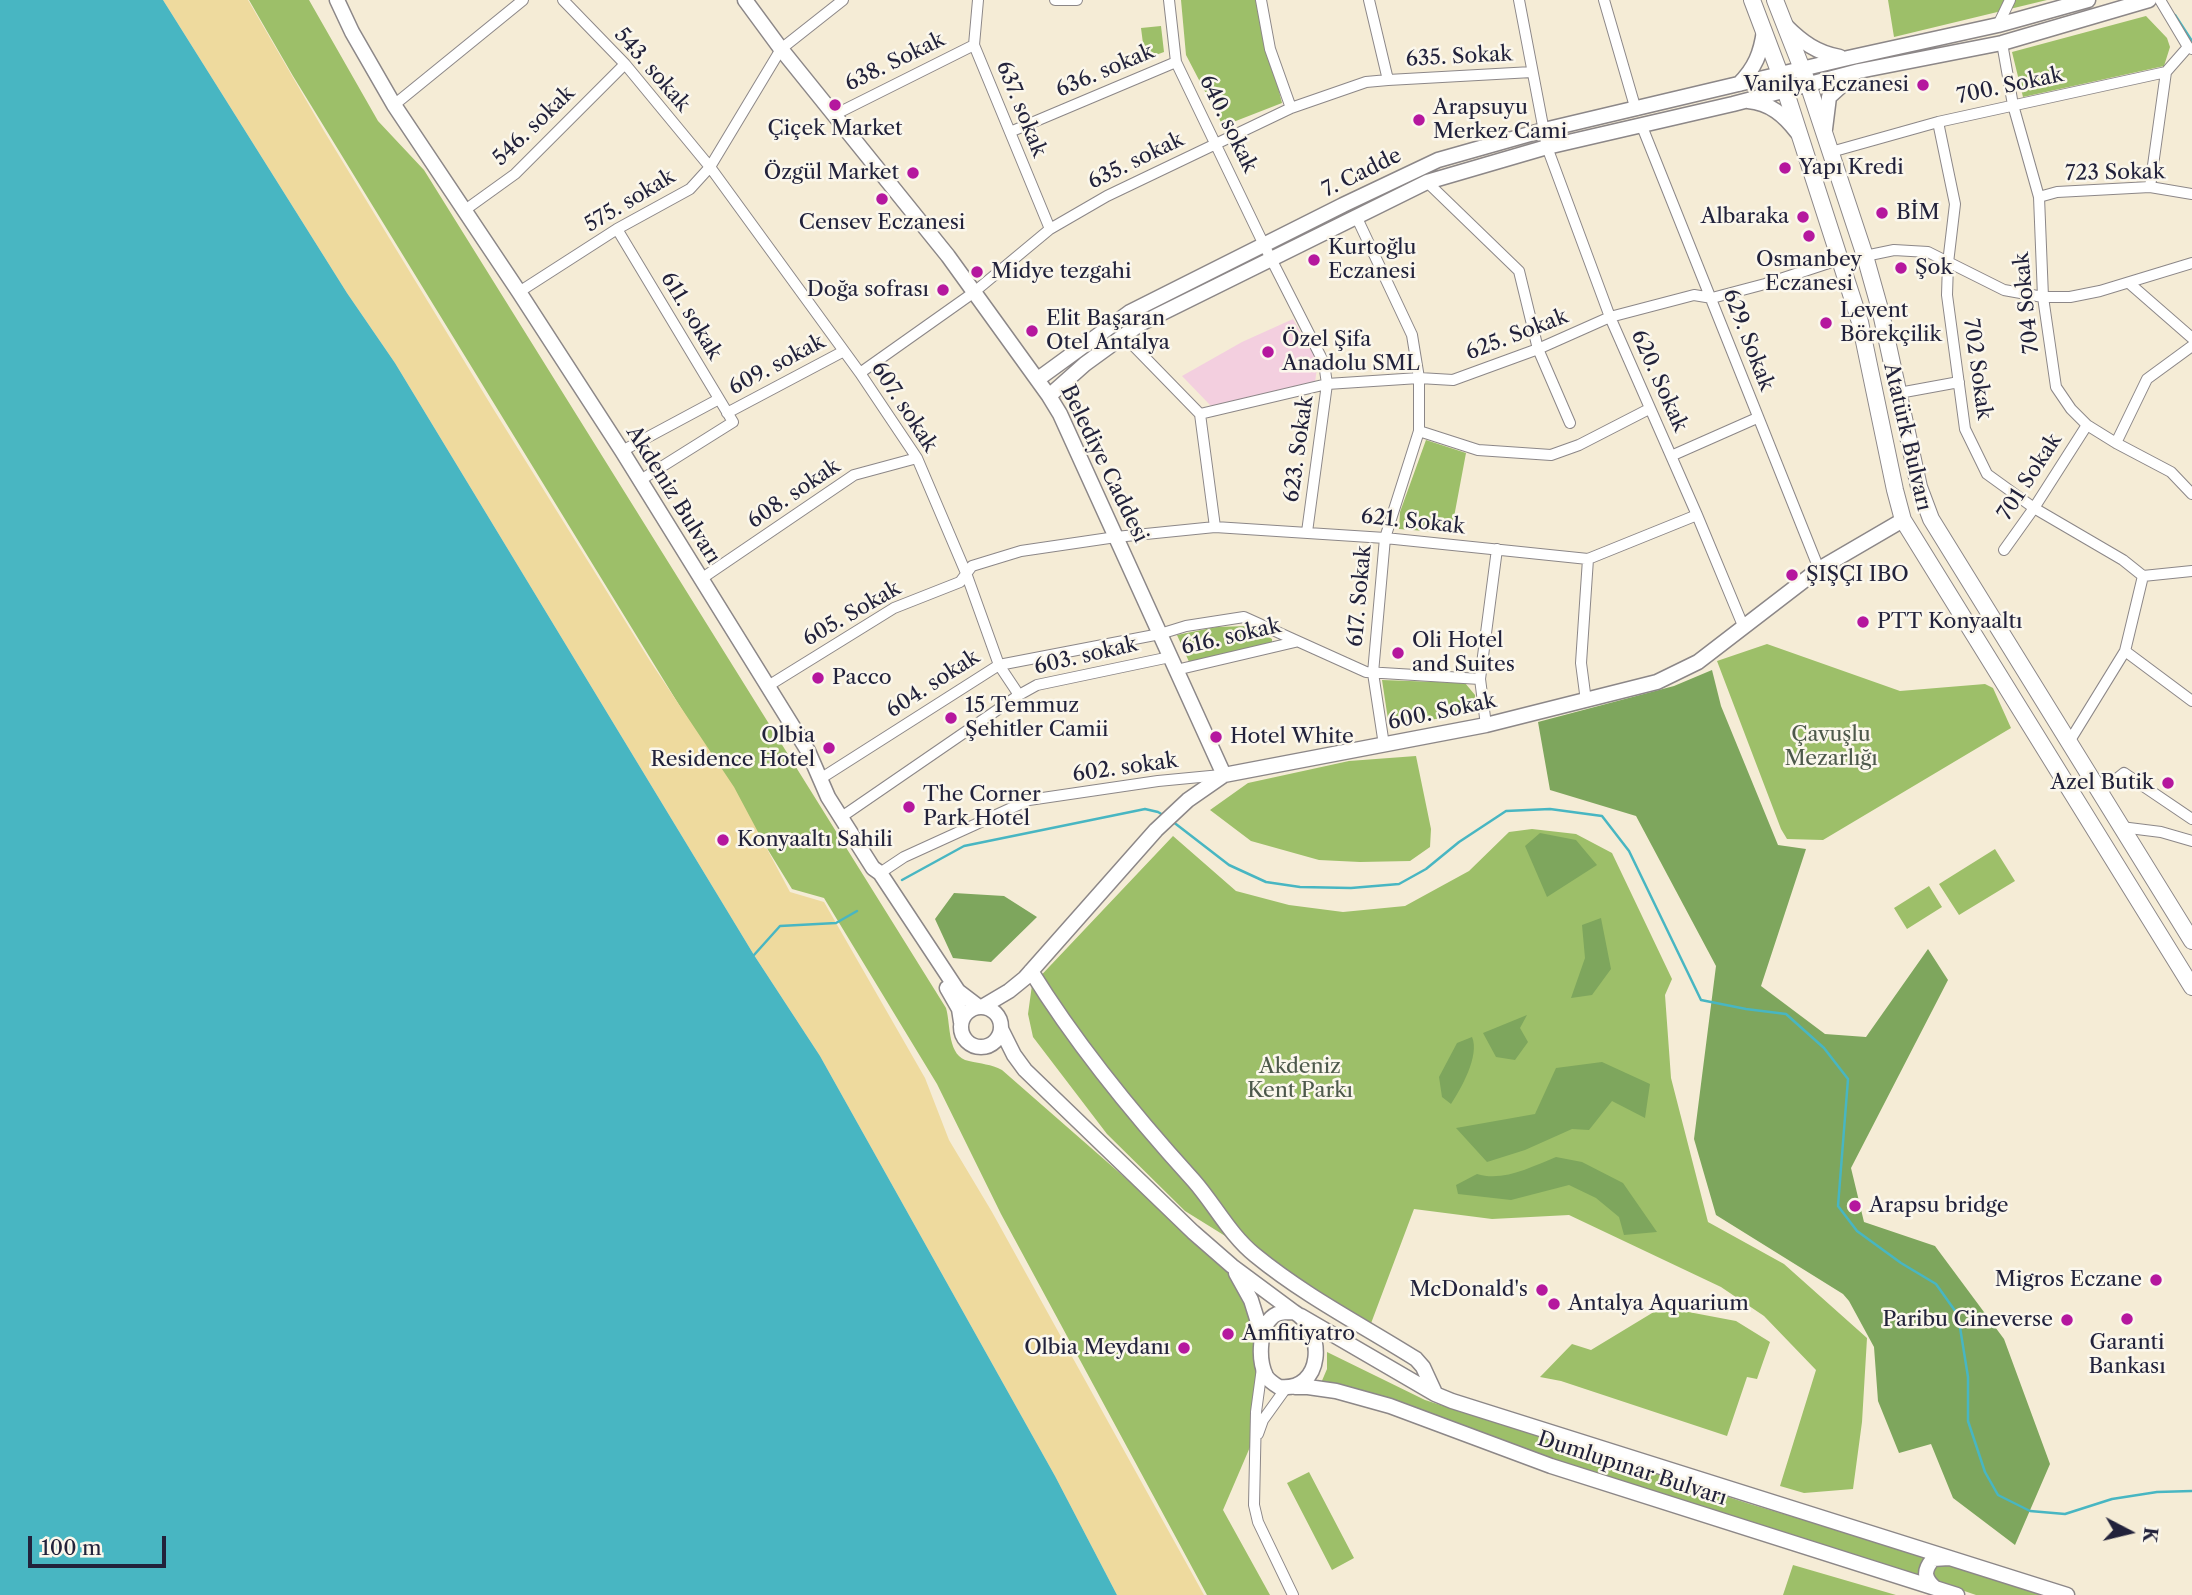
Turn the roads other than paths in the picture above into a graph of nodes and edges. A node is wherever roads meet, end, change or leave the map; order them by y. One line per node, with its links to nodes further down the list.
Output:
1 (337, 0): 39 (main road, Akdeniz Bulvarı)
2 (523, 0): 39 (street)
3 (563, 0): 29 (street, 543. sokak)
4 (745, 0): 26 (main road, Belediye Caddesi)
5 (843, 0): 26 (street)
6 (978, 0): 24 (street, 637. sokak)
7 (1055, 0): 8 (street)
8 (1077, 0)
9 (1168, 0): 28 (street, 640. sokak)
10 (1261, 0): 41 (street)
11 (1369, 0): 35 (street, 635. sokak)
12 (1519, 0): 31 (street, 620. Sokak)
13 (1604, 0): 42 (street)
14 (1752, 0): 22 (main road, Atatürk Bulvarı)
15 (1775, 0): 21 (main road, Atatürk Bulvarı)
16 (2010, 0): 20 (street)
17 (2088, 0): 20 (main road)
18 (2150, 0): 23 (main road)
19 (2160, 0): 25 (street)
20 (1998, 25): 27 (main road)
21 (1786, 26): 27 (main road); 34 (main road, Atatürk Bulvarı)
22 (1764, 29): 33 (main road, Atatürk Bulvarı); 36 (main road)
23 (2001, 43): 30 (main road); 40 (street, 704 Sokak)
24 (974, 45): 43 (street, 638. Sokak); 47 (street, 637. sokak)
25 (2190, 48): 32 (street)
26 (780, 49): 43 (main road, Belediye Caddesi); 53 (street, 575. sokak)
27 (1848, 58): 34 (main road)
28 (1176, 62): 47 (street, 636. sokak); 50 (street, 640. sokak)
29 (625, 64): 53 (street, 543. sokak); 58 (street, 546. sokak)
30 (1859, 71): 34 (main road); 48 (main road)
31 (1532, 72): 35 (street, 635. Sokak); 46 (street, 620. Sokak)
32 (2166, 72): 40 (street, 700. Sokak); 55 (street)
33 (1780, 74): 34 (main road, 7. Cadde); 36 (main road, 7. Cadde); 37 (main road, Atatürk Bulvarı)
34 (1805, 76): 37 (main road, 7. Cadde); 48 (main road, Atatürk Bulvarı)
35 (1388, 80): 41 (street, 635. sokak)
36 (1737, 86): 42 (main road, 7. Cadde)
37 (1785, 90): 38 (main road, 7. Cadde); 49 (main road, Atatürk Bulvarı)
38 (1747, 100): 45 (main road, 7. Cadde); 49 (main road)
39 (394, 105): 58 (main road, Akdeniz Bulvarı)
40 (2013, 105): 44 (street, 700. Sokak); 57 (street, 704 Sokak)
41 (1291, 108): 50 (street, 635. sokak)
42 (1636, 110): 46 (main road, 7. Cadde)
43 (834, 115): 69 (main road, Belediye Caddesi)
44 (1938, 122): 52 (street, 700. Sokak); 65 (street, 702 Sokak)
45 (1641, 124): 51 (main road, 7. Cadde); 70 (street, 629. Sokak)
46 (1544, 130): 51 (street, 620. Sokak); 62 (main road, 7. Cadde)
47 (1010, 132): 61 (street, 637. sokak)
48 (1825, 134): 52 (main road, Atatürk Bulvarı)
49 (1798, 135): 64 (main road, Atatürk Bulvarı)
50 (1217, 144): 61 (street, 635. sokak); 62 (street, 640. sokak)
51 (1548, 147): 54 (main road, 7. Cadde); 72 (street, 620. Sokak)
52 (1831, 152): 63 (main road, Atatürk Bulvarı)
53 (710, 167): 60 (street, 575. sokak); 77 (street, 607. sokak)
54 (1427, 182): 59 (main road, 7. Cadde); 76 (street)
55 (2150, 187): 56 (street, 723 Sokak); 57 (street, 723 Sokak)
56 (2192, 194)
57 (2039, 197): 71 (street, 704 Sokak)
58 (465, 210): 68 (main road, Akdeniz Bulvarı)
59 (1356, 216): 62 (main road, 7. Cadde); 79 (street, 617. Sokak)
60 (617, 229): 68 (street, 575. sokak); 85 (street, 611. sokak)
61 (1050, 229): 69 (street, 635. sokak)
62 (1268, 252): 73 (main road, 7. Cadde); 80 (main road, 7. Cadde); 82 (street, 623. Sokak)
63 (1865, 256): 65 (street); 83 (main road, Atatürk Bulvarı)
64 (1840, 260): 70 (street, 625. Sokak); 101 (main road, Atatürk Bulvarı)
65 (1948, 262): 71 (street); 81 (street, 702 Sokak)
66 (2192, 262): 67 (street)
67 (2129, 283): 71 (street); 74 (street)
68 (519, 292): 94 (main road, Akdeniz Bulvarı)
69 (973, 293): 78 (street, 635. sokak); 80 (main road, Belediye Caddesi)
70 (1712, 298): 72 (street, 625. Sokak); 89 (street, 629. Sokak)
71 (2043, 298): 91 (street, 704 Sokak)
72 (1610, 317): 76 (street, 625. Sokak); 86 (street, 620. Sokak)
73 (1123, 335): 84 (main road, 7. Cadde); 87 (street)
74 (2192, 338)
75 (2192, 346): 93 (street)
76 (1538, 349): 79 (street, 625. Sokak); 90 (street)
77 (844, 351): 78 (street, 607. sokak); 88 (street, 609. sokak)
78 (860, 373): 96 (street, 607. sokak)
79 (1419, 378): 82 (street, 625. Sokak); 92 (street, 617. Sokak)
80 (1038, 379): 84 (main road, Belediye Caddesi)
81 (1959, 382): 83 (street); 99 (street, 702 Sokak)
82 (1327, 384): 87 (street, 625. Sokak); 103 (street, 623. Sokak)
83 (1899, 393): 127 (main road, Atatürk Bulvarı)
84 (1049, 396): 104 (main road, Belediye Caddesi)
85 (719, 399): 88 (street, 611. sokak); 94 (street)
86 (1649, 409): 92 (street); 95 (street, 620. Sokak)
87 (1200, 414): 102 (street)
88 (730, 417): 97 (street, 609. sokak)
89 (1757, 418): 95 (street); 109 (street, 629. Sokak)
90 (1570, 424)
91 (2087, 425): 93 (street, 704 Sokak); 99 (street, 701 Sokak)
92 (1419, 432): 105 (street, 617. Sokak)
93 (2116, 443): 98 (street, 704 Sokak)
94 (622, 451): 97 (main road, Akdeniz Bulvarı)
95 (1671, 456): 100 (street, 620. Sokak)
96 (917, 458): 111 (street, 607. sokak); 113 (street, 608. sokak)
97 (639, 481): 113 (main road, Akdeniz Bulvarı)
98 (2192, 494)
99 (2034, 508): 107 (street, 701 Sokak); 112 (street, 702 Sokak)
100 (1697, 515): 108 (street, 621. Sokak); 114 (street, 620. Sokak)
101 (1903, 520): 109 (main road, 600. Sokak); 139 (main road, Atatürk Bulvarı)
102 (1215, 527): 103 (street, 621. Sokak); 104 (street, 621. Sokak)
103 (1307, 531): 105 (street, 621. Sokak)
104 (1116, 537): 111 (street, 605. Sokak); 115 (main road, Belediye Caddesi)
105 (1385, 538): 106 (street, 621. Sokak); 120 (street, 617. Sokak)
106 (1497, 549): 108 (street, 621. Sokak); 121 (street)
107 (2004, 550)
108 (1588, 559): 124 (street)
109 (1819, 569): 114 (main road, 600. Sokak)
110 (2192, 571): 112 (street)
111 (966, 573): 119 (street, 607. sokak); 122 (street, 605. Sokak)
112 (2143, 576): 117 (street)
113 (701, 579): 122 (main road, Akdeniz Bulvarı)
114 (1744, 628): 124 (main road, 600. Sokak)
115 (1160, 634): 116 (street, 604. sokak); 118 (main road, Belediye Caddesi); 119 (street, 604. sokak)
116 (1296, 642): 118 (street, 616. sokak); 120 (street, 616. sokak)
117 (2124, 651): 125 (street); 127 (street)
118 (1173, 664): 123 (street, 603. sokak); 129 (main road, Belediye Caddesi)
119 (999, 665): 123 (street, 607. sokak); 130 (street, 604. sokak)
120 (1373, 673): 121 (street, 616. sokak); 128 (street, 617. Sokak)
121 (1480, 679): 126 (street)
122 (768, 686): 130 (main road, Akdeniz Bulvarı)
123 (1019, 695): 132 (street, 603. sokak)
124 (1586, 701): 126 (main road, 600. Sokak)
125 (2192, 701)
126 (1486, 725): 128 (main road, 600. Sokak)
127 (2069, 741): 131 (main road, Atatürk Bulvarı)
128 (1384, 746): 129 (main road, 600. Sokak)
129 (1224, 775): 136 (street, 602. sokak); 138 (main road, 600. Sokak)
130 (820, 779): 132 (main road, Akdeniz Bulvarı)
131 (2100, 792): 133 (street); 134 (main road, Atatürk Bulvarı)
132 (840, 818): 136 (main road, Akdeniz Bulvarı)
133 (2192, 819)
134 (2121, 827): 135 (street); 137 (main road, Atatürk Bulvarı)
135 (2192, 841)
136 (876, 870): 140 (main road, Akdeniz Bulvarı); 141 (main road)
137 (2192, 940)
138 (1028, 974): 140 (main road); 142 (main road); 150 (main road)
139 (2192, 987)
140 (981, 1007): 141 (main road); 142 (main road)
141 (961, 1022): 143 (main road)
142 (1001, 1028): 143 (main road); 144 (main road)
143 (981, 1047): 144 (main road)
144 (1025, 1070): 145 (main road)
145 (1232, 1266): 146 (main road, Dumlupınar Bulvarı); 147 (main road)
146 (1297, 1314): 147 (main road); 149 (main road); 150 (main road, Dumlupınar Bulvarı)
147 (1262, 1335): 148 (main road)
148 (1263, 1364): 149 (main road); 151 (street)
149 (1291, 1388): 151 (street); 153 (main road, Dumlupınar Bulvarı)
150 (1435, 1394): 152 (main road, Dumlupınar Bulvarı)
151 (1256, 1441): 154 (street)
152 (1950, 1558): 153 (main road); 156 (main road, Dumlupınar Bulvarı)
153 (1936, 1588): 155 (main road, Dumlupınar Bulvarı)
154 (1293, 1595)
155 (1957, 1595)
156 (2067, 1595)

